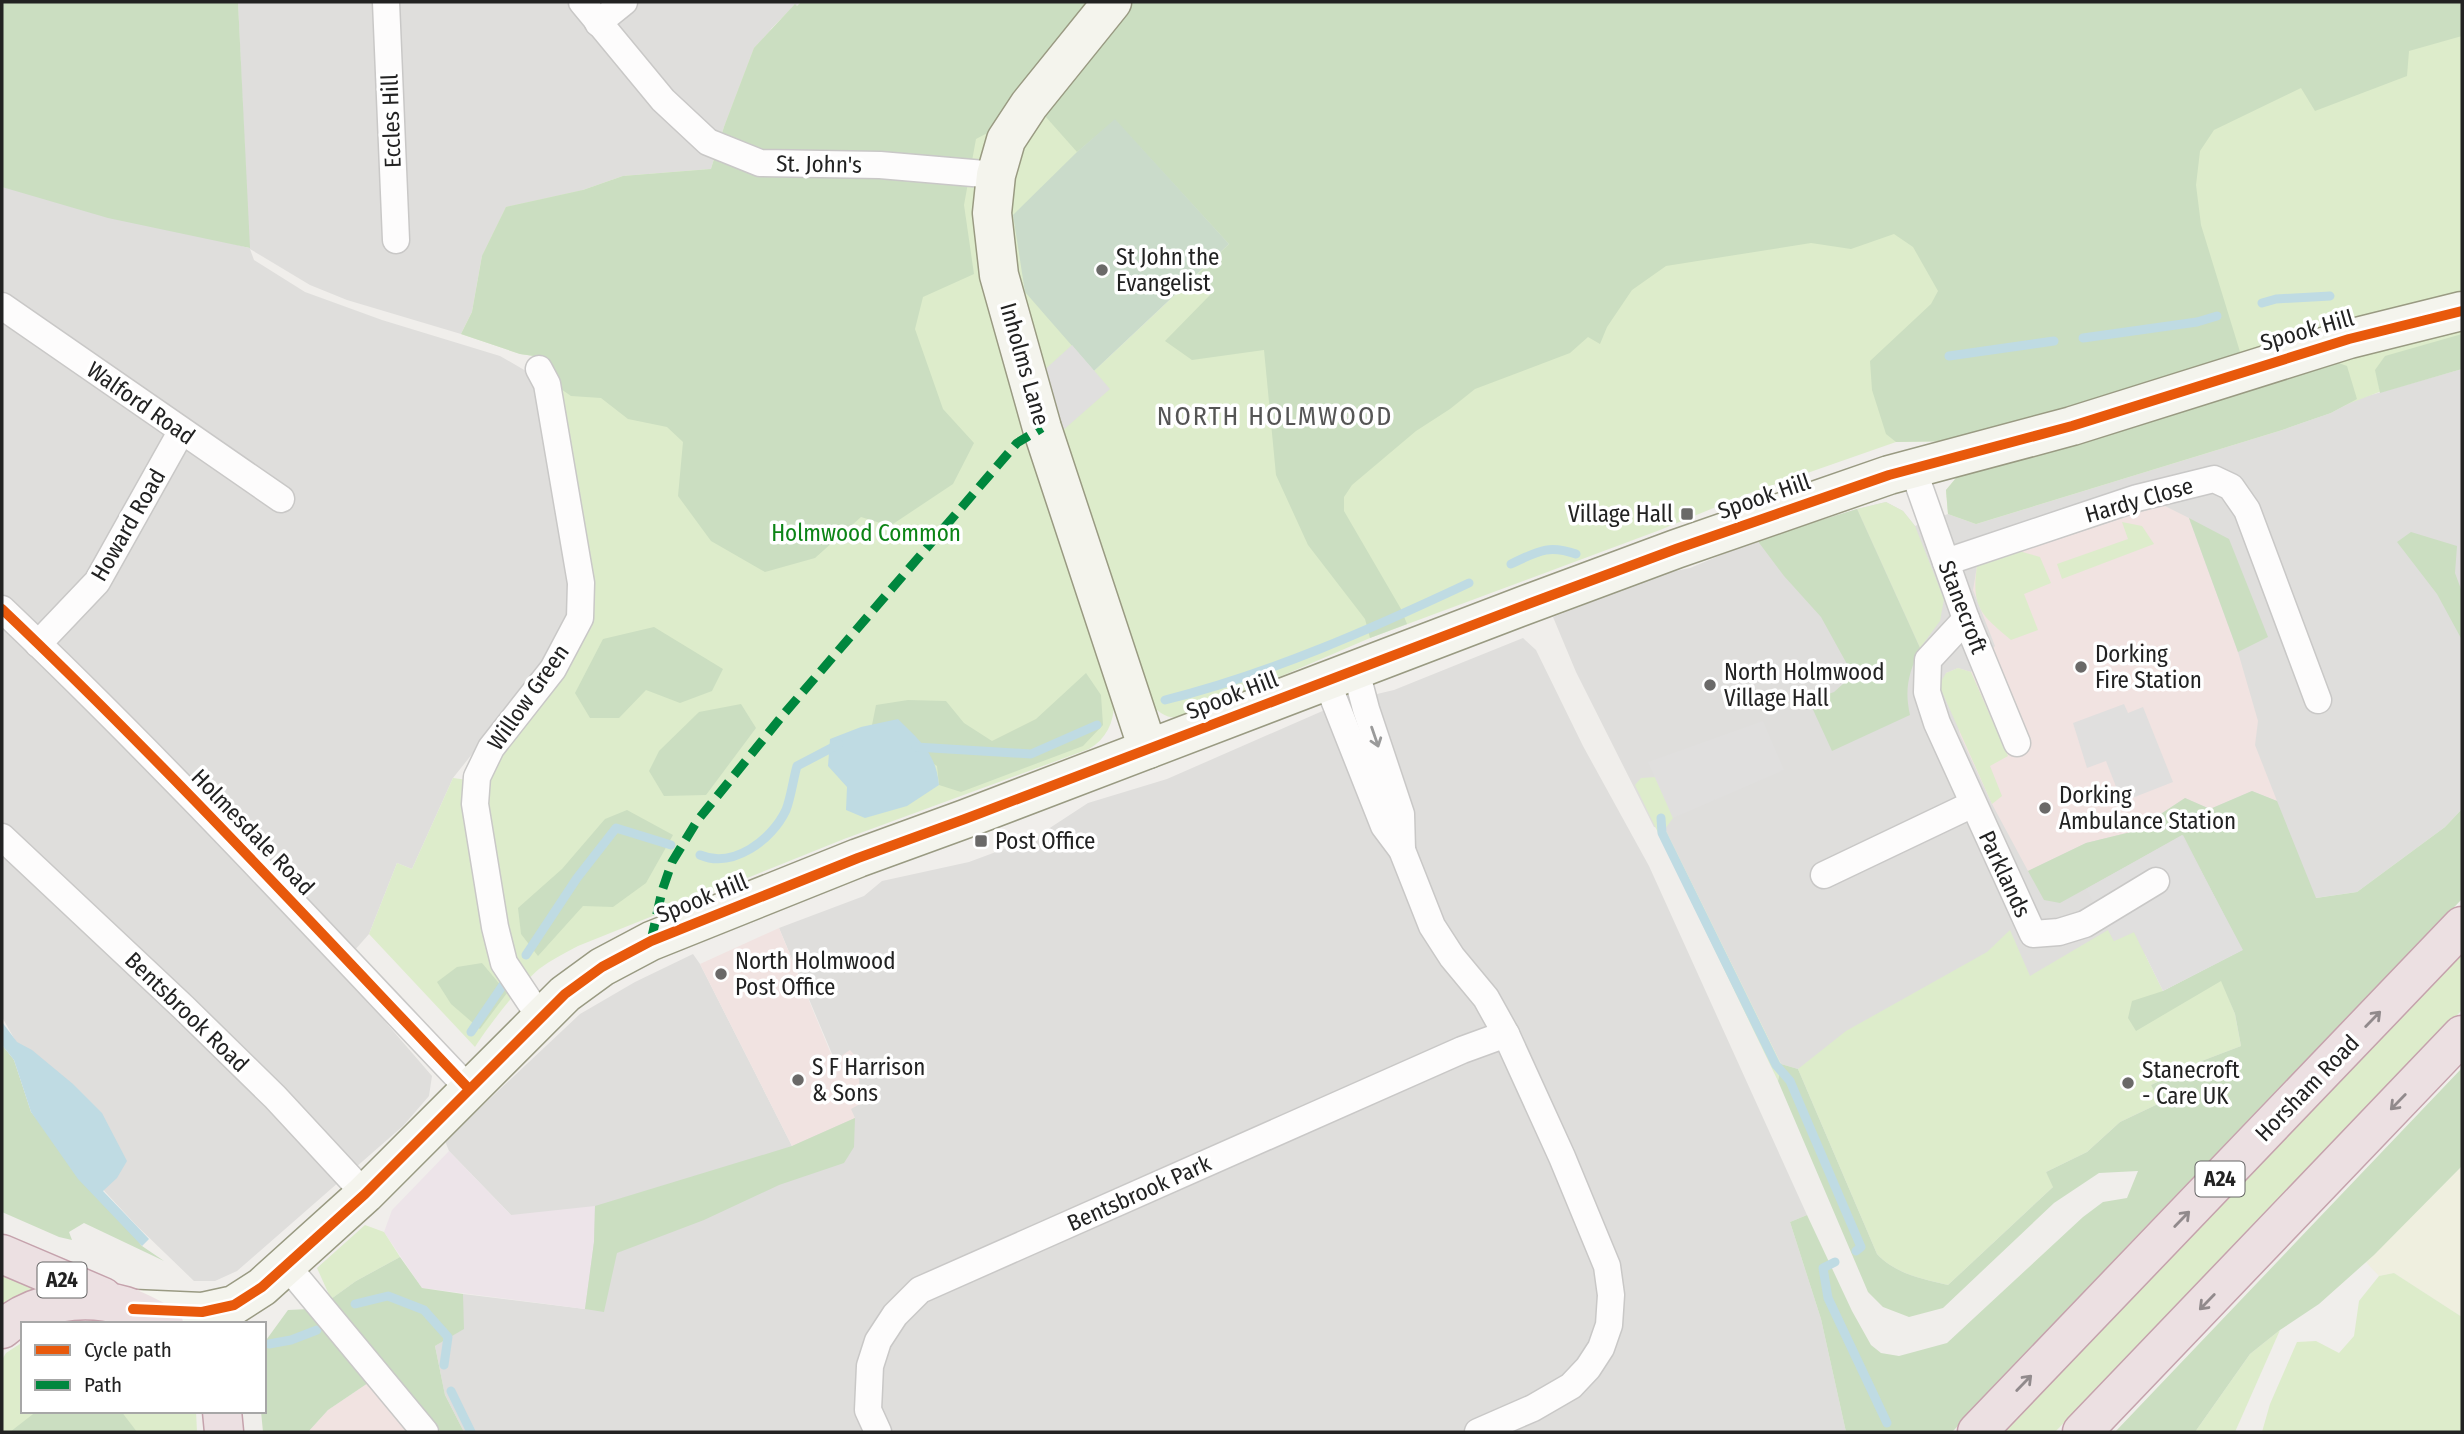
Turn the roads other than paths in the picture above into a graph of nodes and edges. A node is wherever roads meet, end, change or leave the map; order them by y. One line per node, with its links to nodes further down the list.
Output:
1 (386, 2): 7 (street, Eccles Hill)
2 (582, 2): 5 (street, St. John's)
3 (624, 2): 5 (street)
4 (1112, 2): 6 (street, Inholms Lane)
5 (598, 23): 6 (street, St. John's)
6 (996, 175): 21 (street, Inholms Lane)
7 (396, 240)
8 (2, 306): 11 (street, Walford Road)
9 (2462, 311): 12 (street, Spook Hill)
10 (539, 369): 27 (street, Willow Green)
11 (181, 432): 13 (street, Walford Road); 17 (street, Howard Road)
12 (1913, 469): 14 (street, Stanecroft); 18 (street, Spook Hill)
13 (281, 499)
14 (1946, 562): 16 (street, Stanecroft); 19 (street, Hardy Close)
15 (2, 610): 17 (street, Holmesdale Road)
16 (1966, 619): 20 (street, Stanecroft); 22 (street, Parklands)
17 (38, 644): 30 (street, Holmesdale Road)
18 (1341, 676): 21 (street, Spook Hill); 28 (street)
19 (2318, 700)
20 (2017, 743)
21 (1148, 749): 27 (street, Spook Hill)
22 (1973, 804): 24 (street, Parklands); 25 (street, Parklands)
23 (2, 837): 31 (street, Bentsbrook Road)
24 (1824, 875)
25 (2156, 881)
26 (2462, 926): 42 (highway, Horsham Road / A24, one-way to 26)
27 (540, 1017): 30 (street, Spook Hill)
28 (1506, 1034): 40 (street, Bentsbrook Park); 41 (street)
29 (2462, 1035): 43 (highway, one-way to 43)
30 (469, 1089): 31 (street, Spook Hill)
31 (366, 1194): 33 (street, Spook Hill)
32 (2, 1254): 34 (highway, A24)
33 (275, 1277): 34 (street, Spook Hill); 35 (street); 39 (street)
34 (140, 1313): 36 (highway)
35 (254, 1322)
36 (2, 1329)
37 (222, 1413): 38 (highway)
38 (224, 1432)
39 (425, 1432)
40 (878, 1432)
41 (1478, 1432)
42 (1977, 1432)
43 (2081, 1432)

